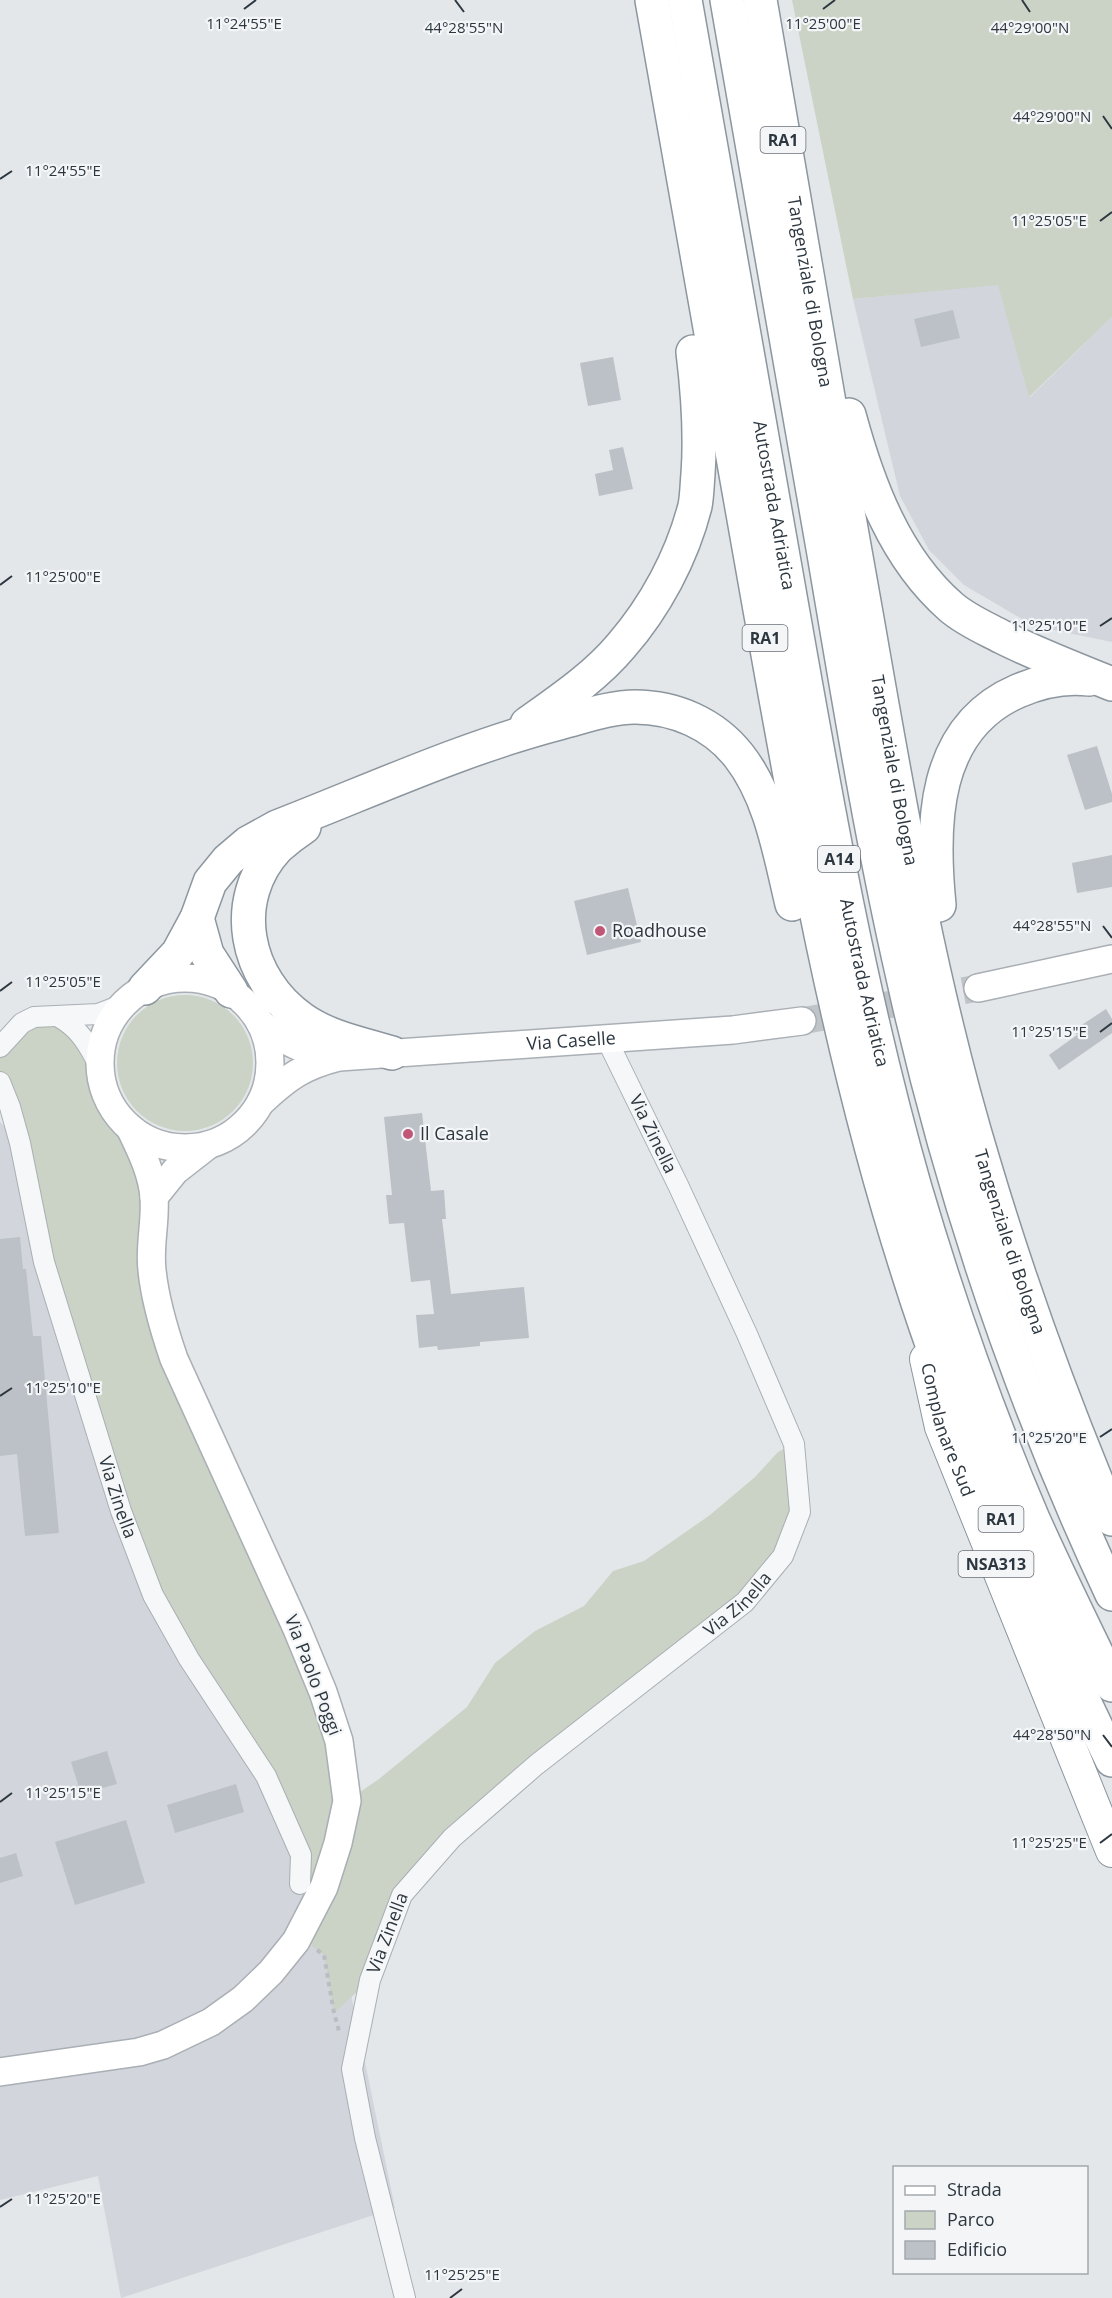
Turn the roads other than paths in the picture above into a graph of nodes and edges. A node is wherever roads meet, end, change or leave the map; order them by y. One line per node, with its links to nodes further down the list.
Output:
1 (652, 0): 5 (highway, RA1)
2 (685, 0): 33 (highway, Autostrada Adriatica / A14)
3 (727, 0): 32 (highway, Autostrada Adriatica / A14)
4 (760, 0): 6 (highway, Tangenziale di Bologna / RA1)
5 (692, 228): 8 (highway); 24 (highway, RA1)
6 (807, 280): 7 (highway); 21 (highway, Tangenziale di Bologna / RA1)
7 (1107, 682): 21 (highway)
8 (512, 735): 9 (highway); 24 (highway)
9 (343, 801): 10 (highway); 20 (highway)
10 (197, 918): 13 (highway); 14 (highway)
11 (1112, 959): 12 (main road)
12 (978, 988)
13 (231, 992): 14 (main road, Via Caselle); 17 (main road, Via Caselle)
14 (134, 996): 15 (street, Via Caselle); 23 (main road, Via Caselle)
15 (60, 1017): 19 (street, Via Caselle); 23 (street, Via Caselle)
16 (802, 1021): 18 (main road, Via Caselle)
17 (261, 1023): 22 (main road, Via Caselle); 26 (main road, Via Caselle)
18 (607, 1040): 20 (main road, Via Caselle); 38 (street, Via Zinella)
19 (0, 1047)
20 (392, 1053): 22 (main road, Via Caselle)
21 (954, 1054): 31 (highway, Tangenziale di Bologna / RA1)
22 (339, 1057): 26 (main road, Via Caselle)
23 (101, 1070): 27 (main road, Via Caselle)
24 (854, 1076): 30 (highway, RA1)
25 (0, 1082): 36 (street, Via Zinella)
26 (261, 1102): 28 (main road, Via Caselle)
27 (130, 1128): 28 (main road, Via Caselle); 29 (main road, Via Caselle)
28 (209, 1145): 29 (main road, Via Caselle)
29 (154, 1197): 37 (main road, Via Paolo Poggi)
30 (907, 1270): 34 (highway, RA1); 35 (highway, Complanare Sud / NSA313)
31 (1112, 1519)
32 (1112, 1594)
33 (1112, 1685)
34 (1112, 1760)
35 (1112, 1851)
36 (300, 1884)
37 (0, 2072)
38 (405, 2298)

